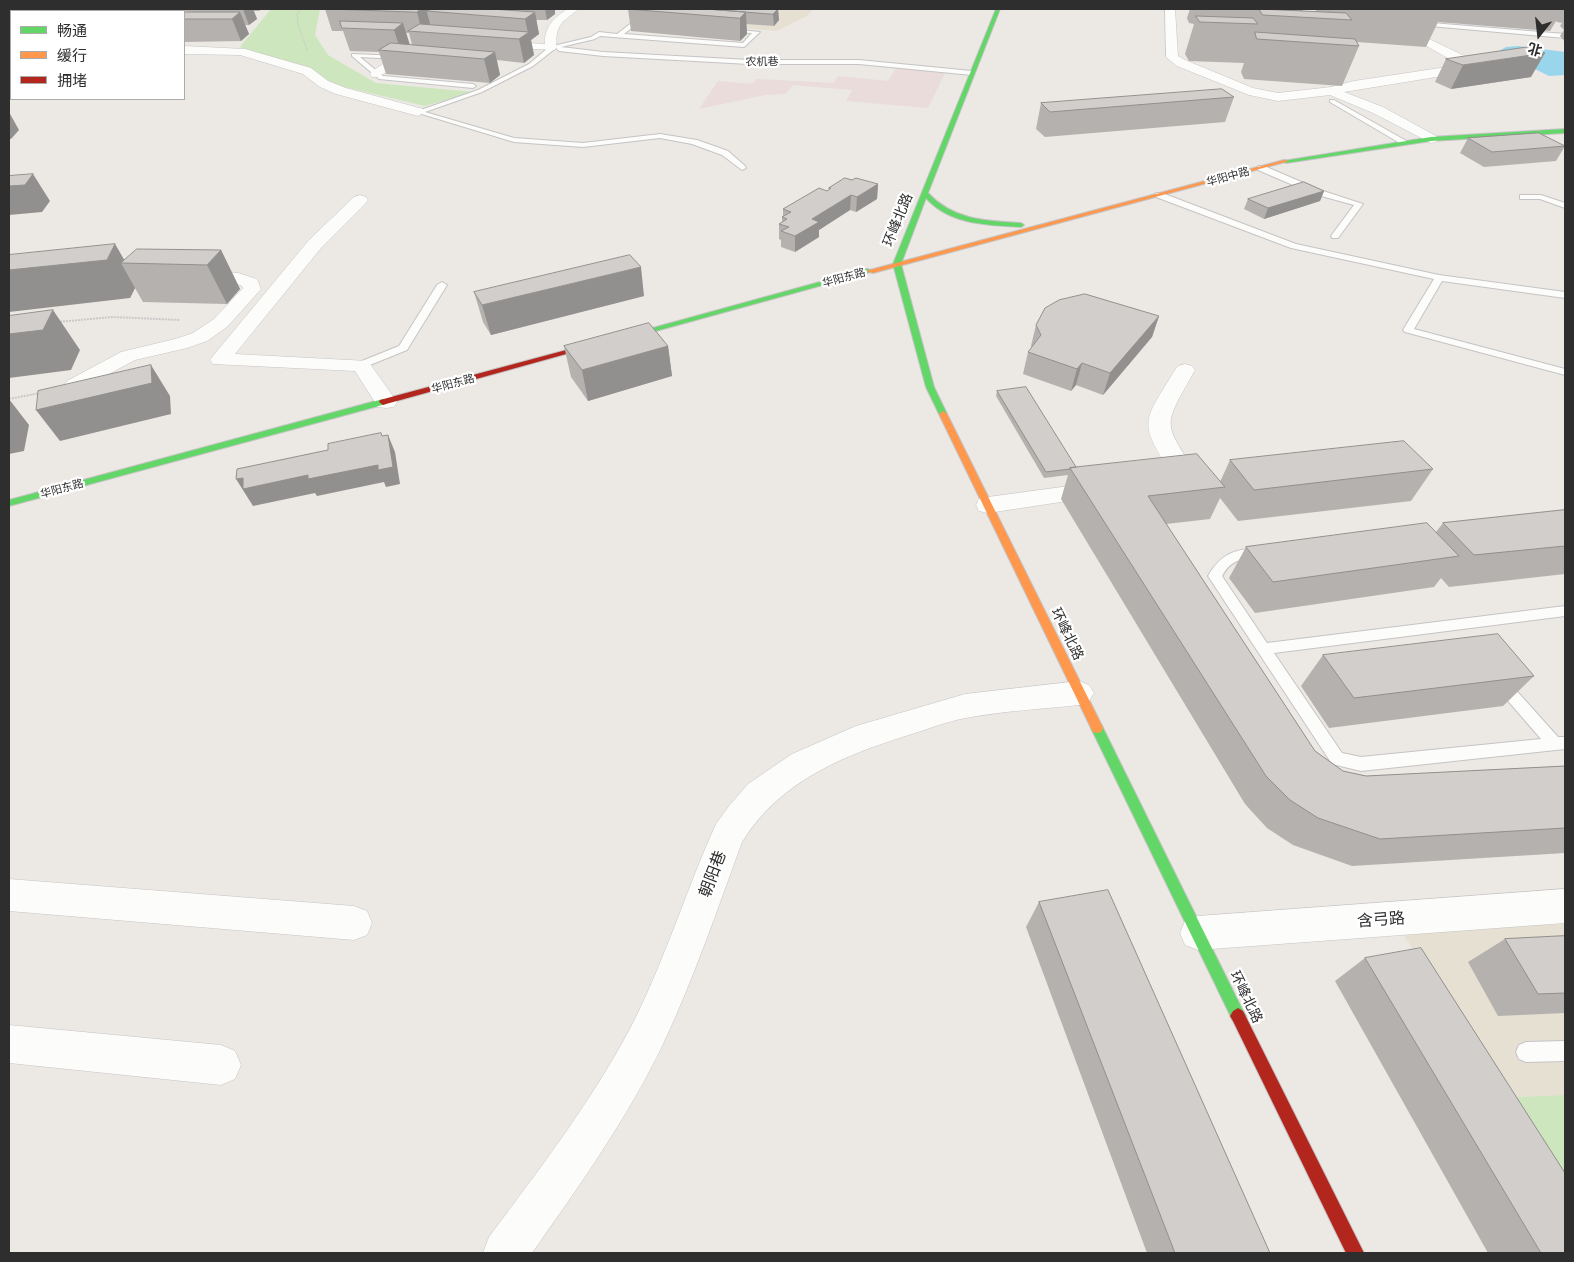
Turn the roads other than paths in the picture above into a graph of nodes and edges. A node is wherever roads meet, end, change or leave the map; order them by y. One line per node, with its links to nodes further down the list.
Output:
1 (155, 9): 6 (lane)
2 (461, 9): 14 (street)
3 (573, 9): 17 (street)
4 (998, 9): 20 (main road, 环峰北路)
5 (1170, 9): 23 (street)
6 (138, 10)
7 (653, 24): 12 (lane)
8 (1387, 25): 23 (street)
9 (1432, 25): 13 (lane)
10 (719, 29): 12 (lane)
11 (1556, 29): 13 (lane)
12 (619, 35): 17 (lane)
13 (1564, 36)
14 (424, 37): 15 (street); 19 (street)
15 (445, 40)
16 (484, 43): 17 (street)
17 (551, 48): 20 (lane, 农机巷); 24 (lane)
18 (185, 50): 24 (street)
19 (402, 57): 21 (street); 21 (lane)
20 (972, 73): 30 (main road, 环峰北路)
21 (376, 74): 22 (lane)
22 (473, 86)
23 (1332, 96): 26 (street); 27 (lane)
24 (418, 112): 28 (lane)
25 (1565, 131): 26 (main road, 华阳中路)
26 (1431, 139): 27 (main road, 华阳中路)
27 (1406, 143): 29 (main road, 华阳中路)
28 (742, 168)
29 (1261, 168): 31 (main road, 华阳中路); 36 (lane)
30 (925, 192): 35 (main road); 37 (main road, 环峰北路)
31 (1159, 195): 35 (main road, 华阳中路); 39 (lane)
32 (1522, 197): 34 (lane)
33 (360, 200): 42 (street)
34 (1565, 206)
35 (1042, 226): 37 (main road, 华阳中路)
36 (1335, 236)
37 (897, 264): 46 (main road, 华阳东路); 50 (main road, 环峰北路)
38 (179, 276): 45 (street)
39 (1439, 278): 41 (lane); 44 (lane)
40 (442, 285): 42 (lane)
41 (1565, 295)
42 (361, 364): 46 (street)
43 (1185, 370): 47 (street)
44 (1565, 372)
45 (74, 385)
46 (386, 402): 49 (main road, 华阳东路)
47 (1159, 481)
48 (1121, 486): 50 (street)
49 (9, 502)
50 (988, 505): 57 (main road, 环峰北路)
51 (1274, 549): 55 (lane)
52 (1565, 611): 53 (lane)
53 (1450, 625): 54 (lane); 55 (lane)
54 (1463, 640)
55 (1263, 649): 58 (lane)
56 (1489, 670): 58 (lane)
57 (1079, 693): 62 (main road, 环峰北路); 67 (street, 朝阳巷)
58 (1560, 743)
59 (9, 895): 61 (street)
60 (1565, 906): 62 (street, 含弓路)
61 (354, 923)
62 (1198, 934): 68 (main road, 环峰北路)
63 (9, 1044): 66 (street)
64 (1565, 1051): 65 (lane)
65 (1526, 1052)
66 (221, 1065)
67 (505, 1253)
68 (1355, 1253)

